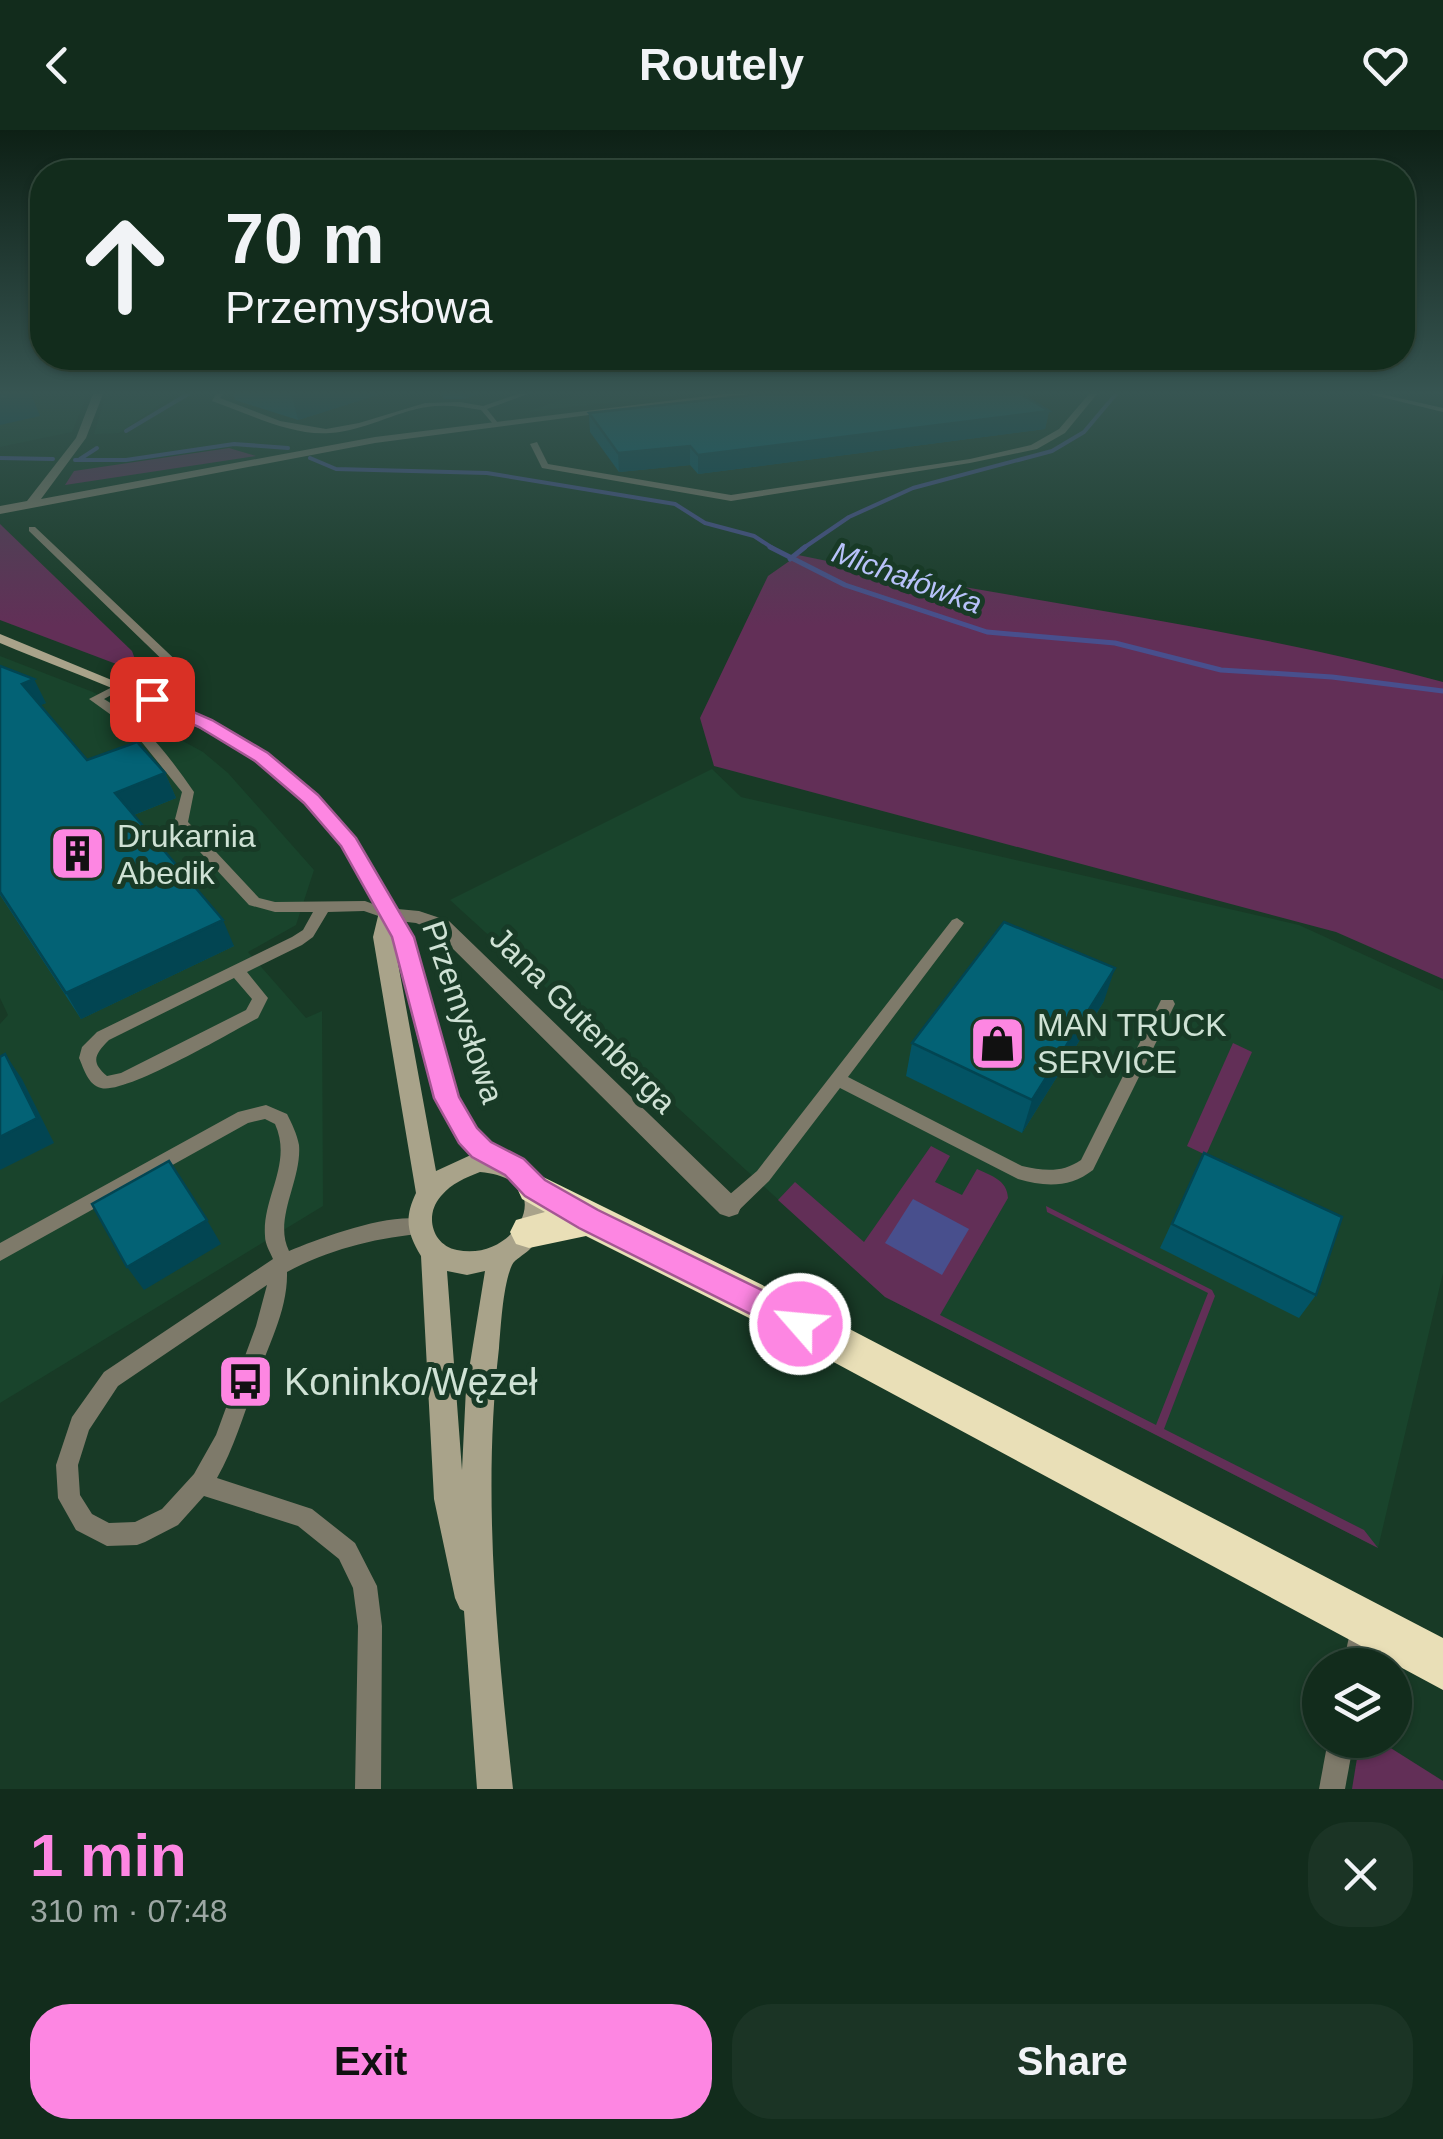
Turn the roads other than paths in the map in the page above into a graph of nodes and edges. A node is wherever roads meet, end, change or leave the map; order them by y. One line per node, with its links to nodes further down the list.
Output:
1 (56, 471): 5 (street)
2 (195, 471): 5 (street)
3 (577, 471): 4 (lane)
4 (907, 471)
5 (31, 504): 6 (street)
6 (0, 510)
7 (32, 528): 10 (lane)
8 (0, 638): 9 (street)
9 (120, 686): 10 (street); 11 (lane)
10 (152, 699): 12 (street)
11 (323, 907): 12 (lane); 14 (lane)
12 (387, 914): 17 (street, Przemysłowa); 19 (street, Przemysłowa); 20 (street, Jana Gutenberga)
13 (957, 923): 16 (lane)
14 (237, 970): 14 (lane)
15 (1167, 1004): 16 (lane)
16 (838, 1079): 20 (lane)
17 (499, 1162): 18 (street); 19 (street)
18 (535, 1188): 21 (highway); 23 (street)
19 (427, 1191): 22 (street)
20 (729, 1207)
21 (588, 1219): 23 (highway); 28 (highway)
22 (425, 1239): 23 (street); 25 (lane); 27 (street)
23 (515, 1244): 27 (street)
24 (0, 1253): 25 (lane)
25 (281, 1265): 26 (lane); 26 (lane)
26 (202, 1484): 31 (lane)
27 (481, 1644): 32 (street)
28 (1359, 1644): 29 (highway)
29 (1443, 1666)
30 (1338, 1758): 33 (lane)
31 (368, 1789)
32 (495, 1789)
33 (1332, 1789)

